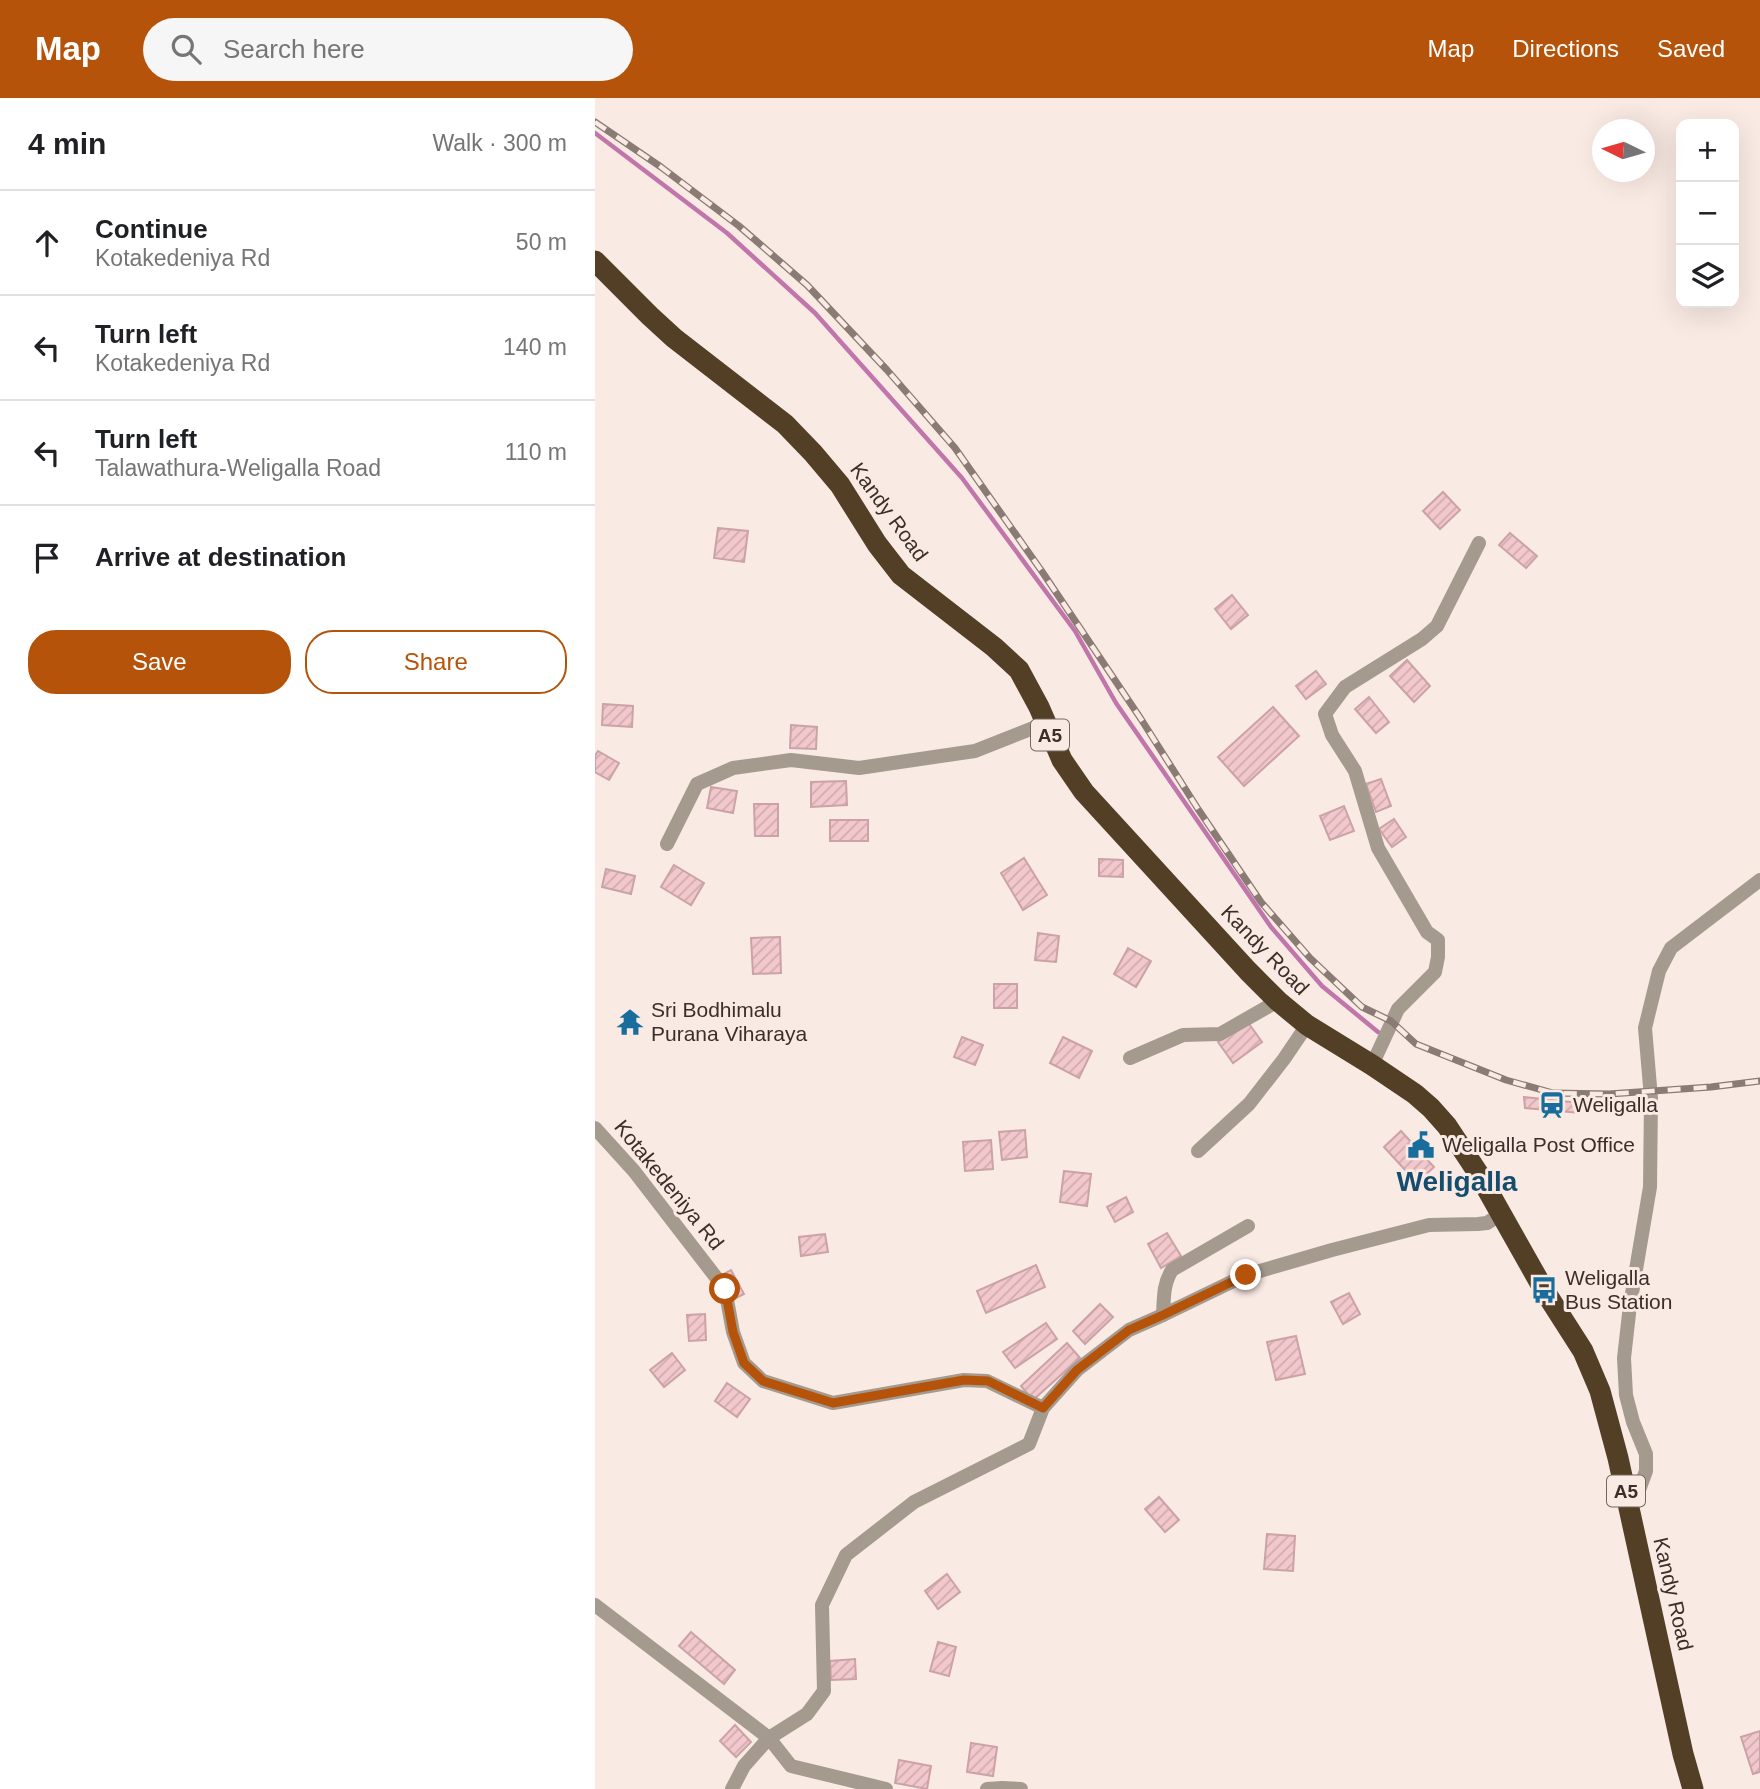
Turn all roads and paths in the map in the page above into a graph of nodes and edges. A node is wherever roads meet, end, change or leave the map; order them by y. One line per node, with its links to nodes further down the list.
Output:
1 (595, 261): 3 (highway, Kandy Road / A5)
2 (1479, 543): 9 (street)
3 (1045, 723): 4 (street); 6 (highway, Kandy Road / A5)
4 (667, 844)
5 (1760, 880): 16 (street)
6 (1278, 1001): 7 (highway, Kandy Road / A5); 8 (street)
7 (1307, 1025): 9 (highway, Kandy Road / A5); 11 (street)
8 (1130, 1058)
9 (1372, 1065): 12 (highway, Kandy Road / A5)
10 (595, 1128): 15 (street, Kotakedeniya Rd)
11 (1198, 1151)
12 (1501, 1214): 14 (street); 16 (highway, Kandy Road / A5)
13 (1248, 1226): 14 (street)
14 (1163, 1315): 15 (street)
15 (1043, 1408): 18 (street)
16 (1629, 1505): 23 (highway, Kandy Road / A5)
17 (595, 1605): 18 (street)
18 (769, 1738): 19 (street); 20 (street)
19 (732, 1789)
20 (886, 1789)
21 (987, 1789): 22 (street)
22 (1021, 1789)
23 (1693, 1789)

